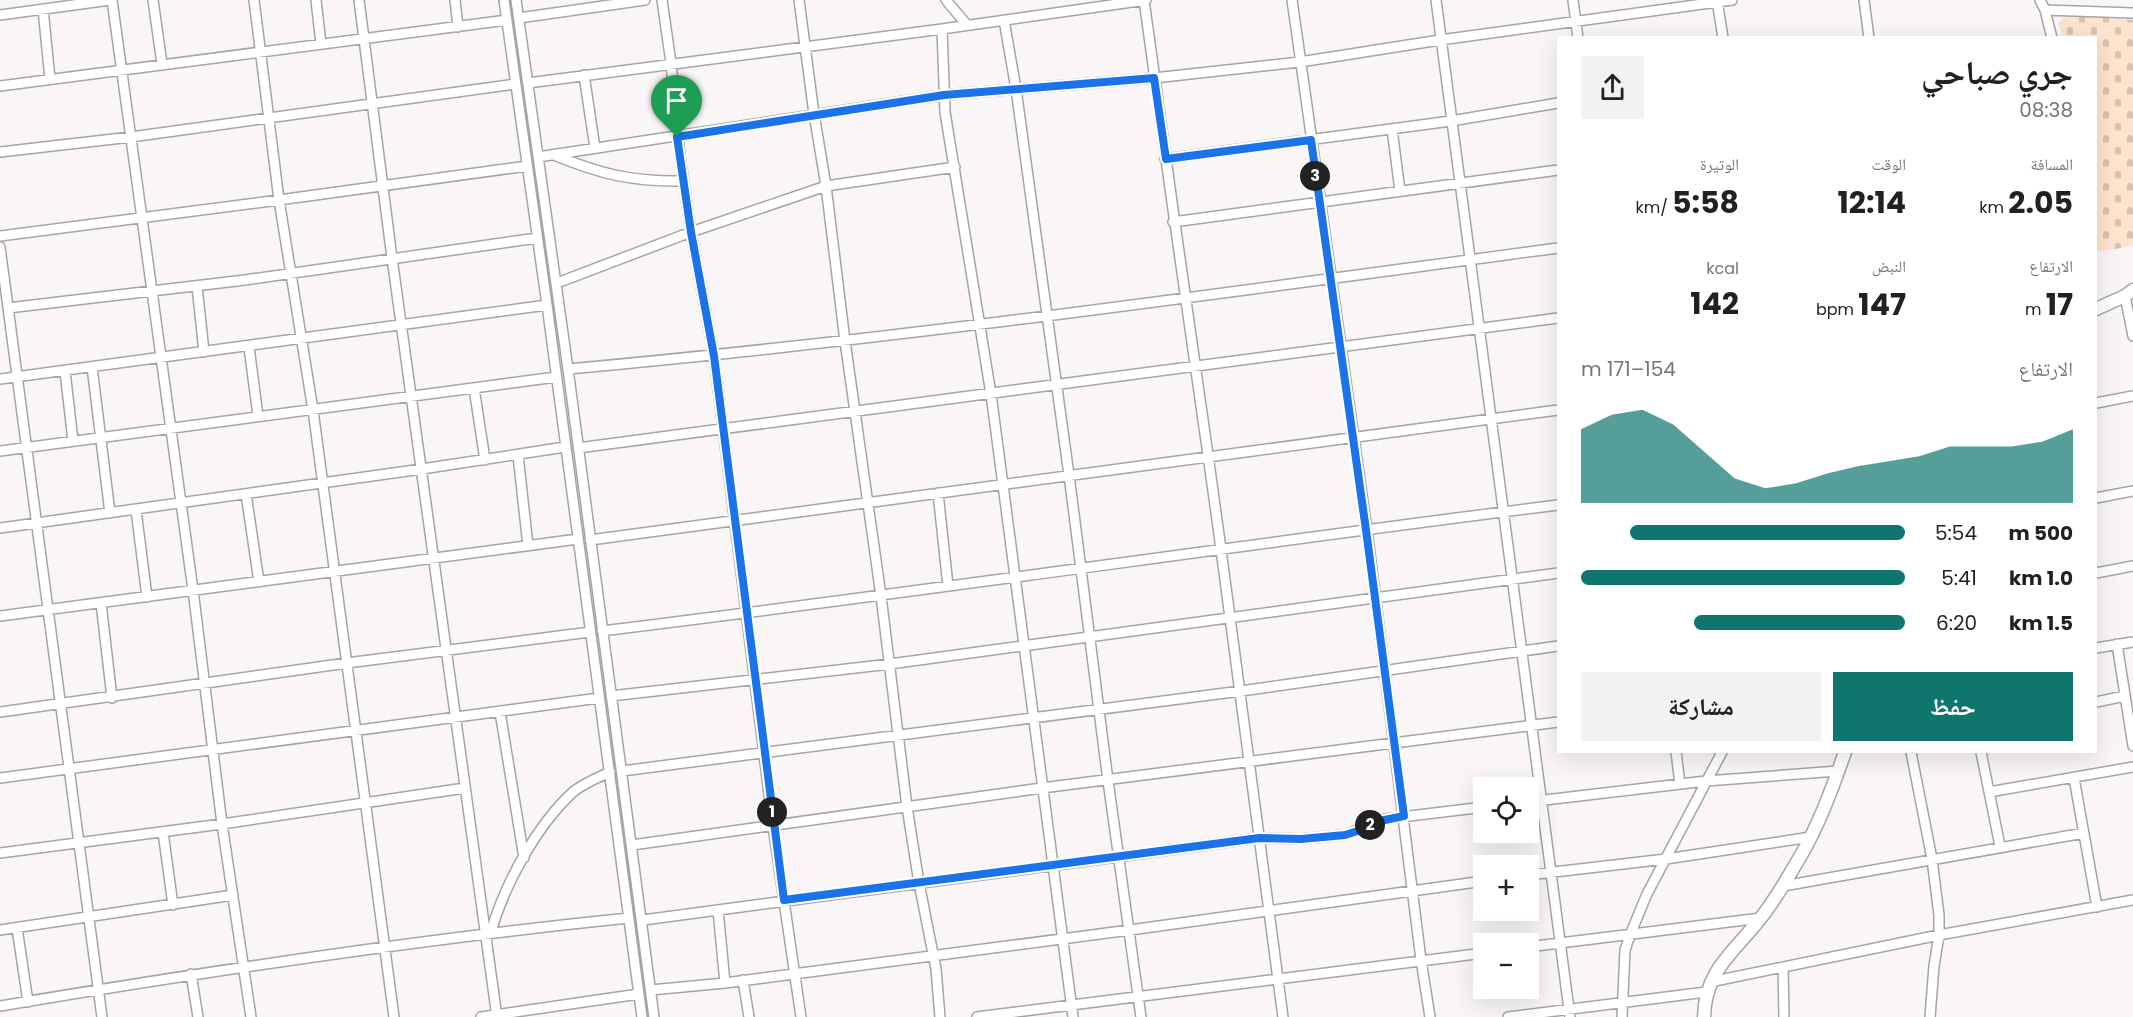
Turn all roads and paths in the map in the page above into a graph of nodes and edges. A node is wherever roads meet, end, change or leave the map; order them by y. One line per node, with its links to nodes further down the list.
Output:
1 (111, 0): 21 (street); 44 (street)
2 (153, 0): 43 (street)
3 (254, 0): 40 (street)
4 (316, 0): 38 (street)
5 (359, 0): 36 (street)
6 (455, 0): 30 (street)
7 (504, 0): 26 (street)
8 (516, 0): 25 (street)
9 (645, 0): 25 (street)
10 (662, 0): 42 (street)
11 (799, 0): 39 (street)
12 (946, 0): 29 (street)
13 (1145, 0): 27 (street); 46 (street)
14 (1292, 0): 41 (street)
15 (1436, 0): 37 (street)
16 (1573, 0): 28 (street)
17 (1732, 0): 20 (street)
18 (1864, 0): 34 (street)
19 (2040, 0): 22 (street)
20 (1717, 1): 28 (street); 33 (street)
21 (43, 9): 24 (street); 47 (street)
22 (2045, 10): 23 (street); 35 (street)
23 (2133, 13)
24 (0, 15)
25 (519, 18): 48 (street)
26 (507, 20): 30 (street); 49 (street)
27 (1004, 20): 29 (street); 51 (street)
28 (1576, 21): 32 (street); 37 (street)
29 (967, 26): 31 (street)
30 (458, 27): 36 (street)
31 (942, 29): 39 (street); 52 (street)
32 (1578, 36)
33 (1723, 36)
34 (1869, 36)
35 (2052, 36)
36 (364, 39): 38 (street); 53 (street)
37 (1440, 40): 41 (street); 57 (street)
38 (321, 44): 40 (street)
39 (805, 46): 42 (street); 55 (street)
40 (260, 52): 43 (street); 56 (street)
41 (1300, 62): 46 (street); 61 (street)
42 (671, 63): 45 (street); 60 (street)
43 (162, 64): 44 (street)
44 (122, 69): 47 (street); 59 (street)
45 (584, 75): 48 (street); 62 (street)
46 (1154, 78): 51 (street); 66 (street)
47 (50, 79): 50 (street)
48 (528, 83): 65 (street)
49 (515, 84): 53 (street); 67 (street)
50 (0, 86)
51 (1016, 89): 52 (street); 96 (street)
52 (944, 95): 55 (street); 68 (street)
53 (373, 103): 56 (street); 72 (street)
54 (1557, 103): 57 (street)
55 (814, 114): 60 (street); 73 (street)
56 (267, 117): 59 (street); 75 (street)
57 (1451, 121): 58 (street); 71 (street)
58 (1392, 129): 61 (street); 74 (street)
59 (131, 137): 63 (street); 77 (street)
60 (677, 137): 62 (street); 70 (street)
61 (1311, 140): 66 (street); 76 (street)
62 (595, 148): 64 (street)
63 (0, 152)
64 (554, 155): 65 (street); 70 (street)
65 (538, 157): 88 (street)
66 (1166, 159): 78 (street)
67 (527, 166): 72 (street); 81 (street)
68 (955, 167): 73 (street); 99 (street)
69 (1557, 170): 71 (street)
70 (683, 181): 79 (street)
71 (1460, 183): 74 (street); 85 (street)
72 (384, 186): 75 (street); 84 (street)
73 (826, 186): 79 (street); 104 (street)
74 (1400, 191): 76 (street)
75 (279, 200): 77 (street); 86 (street)
76 (1319, 203): 78 (street); 87 (street)
77 (141, 218): 80 (street); 90 (street)
78 (1173, 222): 92 (street)
79 (691, 232): 88 (street); 108 (street)
80 (0, 236)
81 (537, 238): 84 (street); 93 (street)
82 (0, 247): 94 (street)
83 (1557, 248): 85 (street)
84 (392, 258): 86 (street); 100 (street)
85 (1470, 260): 87 (street); 101 (street)
86 (291, 273): 89 (street); 103 (street)
87 (1330, 278): 92 (street); 106 (street)
88 (557, 283): 112 (street)
89 (197, 286): 90 (street); 107 (street)
90 (152, 291): 94 (street); 109 (street)
91 (2129, 293): 95 (street); 97 (street)
92 (1185, 298): 96 (street); 110 (street)
93 (547, 305): 100 (street); 115 (street)
94 (8, 308): 114 (street)
95 (2097, 309)
96 (1046, 316): 99 (street); 117 (street)
97 (2131, 317): 102 (street)
98 (1557, 318): 101 (street)
99 (981, 325): 104 (street); 119 (street)
100 (401, 326): 103 (street); 120 (street)
101 (1479, 329): 106 (street); 127 (street)
102 (2133, 336)
103 (302, 340): 105 (street); 123 (street)
104 (845, 341): 108 (street); 125 (street)
105 (249, 346): 107 (street); 126 (street)
106 (1340, 347): 110 (street); 131 (street)
107 (204, 352): 109 (street)
108 (714, 356): 112 (street); 129 (street)
109 (161, 358): 111 (street); 128 (street)
110 (1196, 366): 117 (street); 138 (street)
111 (92, 367): 113 (street); 130 (street)
112 (568, 369): 135 (street)
113 (65, 371): 114 (street); 132 (street)
114 (17, 377): 116 (street); 133 (street)
115 (556, 377): 118 (street); 134 (street)
116 (0, 379)
117 (1056, 385): 119 (street); 141 (street)
118 (474, 388): 120 (street); 139 (street)
119 (991, 394): 125 (street); 143 (street)
120 (411, 396): 123 (street); 140 (street)
121 (2133, 396): 122 (street)
122 (2097, 403)
123 (313, 410): 126 (street); 142 (street)
124 (1557, 410): 127 (street)
125 (855, 412): 129 (street); 149 (street)
126 (258, 416): 128 (street)
127 (1491, 419): 131 (street); 152 (street)
128 (170, 428): 130 (street); 148 (street)
129 (723, 430): 135 (street); 154 (street)
130 (100, 438): 132 (street); 153 (street)
131 (1353, 438): 138 (street); 157 (street)
132 (73, 441): 133 (street)
133 (27, 447): 136 (street); 155 (street)
134 (565, 447): 137 (street); 158 (street)
135 (578, 448): 159 (street)
136 (0, 451)
137 (518, 454): 139 (street); 160 (street)
138 (1209, 458): 141 (street); 161 (street)
139 (485, 459): 140 (street)
140 (422, 469): 142 (street); 162 (street)
141 (1069, 475): 143 (street); 164 (street)
142 (323, 483): 145 (street); 165 (street)
143 (1002, 485): 146 (street); 168 (street)
144 (2133, 491): 147 (street)
145 (246, 494): 148 (street); 170 (street)
146 (938, 494): 149 (street); 171 (street)
147 (2097, 498)
148 (180, 503): 151 (street); 172 (street)
149 (868, 503): 154 (street); 173 (street)
150 (1557, 506): 152 (street)
151 (136, 510): 153 (street); 174 (street)
152 (1503, 512): 157 (street); 169 (street)
153 (110, 513): 155 (street)
154 (735, 521): 159 (street); 178 (street)
155 (37, 524): 156 (street); 177 (street)
156 (0, 528)
157 (1366, 530): 161 (street); 175 (street)
158 (578, 539): 160 (street); 182 (street)
159 (590, 540): 181 (street)
160 (528, 546): 162 (street)
161 (1221, 549): 164 (street); 180 (street)
162 (435, 559): 165 (street); 189 (street)
163 (2133, 566): 167 (street)
164 (1081, 568): 168 (street); 183 (street)
165 (335, 572): 170 (street); 191 (street)
166 (1557, 573): 169 (street)
167 (2097, 573)
168 (1015, 576): 171 (street); 186 (street)
169 (1511, 580): 175 (street); 190 (street)
170 (259, 582): 172 (street)
171 (948, 586): 173 (street)
172 (193, 590): 174 (street); 195 (street)
173 (881, 596): 178 (street); 192 (street)
174 (147, 597): 176 (street)
175 (1374, 599): 180 (street); 193 (street)
176 (101, 603): 177 (street); 199 (street)
177 (48, 610): 179 (street); 202 (street)
178 (747, 613): 181 (street); 194 (street)
179 (0, 616)
180 (1230, 618): 183 (street); 196 (street)
181 (602, 631): 197 (street)
182 (590, 632): 189 (street); 200 (street)
183 (1090, 638): 186 (street); 203 (street)
184 (2133, 642): 185 (street)
185 (2117, 644): 188 (street); 198 (street)
186 (1024, 646): 192 (street); 206 (street)
187 (1557, 646): 190 (street)
188 (2097, 648)
189 (447, 651): 191 (street); 207 (street)
190 (1521, 651): 193 (street); 209 (street)
191 (347, 663): 195 (street); 210 (street)
192 (890, 664): 194 (street); 211 (street)
193 (1384, 671): 196 (street); 212 (street)
194 (755, 681): 197 (street); 215 (street)
195 (206, 685): 199 (street); 214 (street)
196 (1241, 691): 203 (street); 221 (street)
197 (611, 696): 224 (street)
198 (2125, 696): 201 (street); 213 (street)
199 (112, 698): 202 (street)
200 (599, 698): 205 (street); 226 (street)
201 (2097, 702)
202 (60, 705): 204 (street); 223 (street)
203 (1099, 709): 206 (street); 229 (street)
204 (0, 712)
205 (500, 712): 207 (street); 252 (street)
206 (1033, 717): 211 (street); 233 (street)
207 (454, 718): 210 (street); 232 (street)
208 (1557, 722): 209 (street)
209 (1532, 725): 212 (street); 236 (street)
210 (356, 730): 214 (street); 237 (street)
211 (899, 736): 215 (street); 238 (street)
212 (1393, 743): 221 (street); 240 (street)
213 (2133, 746)
214 (213, 750): 223 (street); 241 (street)
215 (764, 753): 224 (street); 242 (street)
216 (1676, 753): 231 (street)
217 (1721, 753): 230 (street)
218 (1845, 753): 225 (street)
219 (1911, 753): 254 (street)
220 (1982, 753): 234 (street)
221 (1249, 762): 229 (street); 246 (street)
222 (2133, 767): 228 (street)
223 (69, 769): 227 (street); 247 (street)
224 (622, 771): 248 (street)
225 (1838, 771): 230 (street); 245 (street)
226 (610, 772): 252 (street); 270 (street)
227 (0, 777)
228 (2073, 778): 234 (street); 244 (street)
229 (1108, 781): 233 (street); 251 (street)
230 (1706, 781): 231 (street); 253 (street)
231 (1680, 784): 236 (street)
232 (465, 788): 237 (street); 276 (street)
233 (1042, 788): 238 (street); 255 (street)
234 (1989, 792): 249 (street)
235 (1539, 801): 236 (street)
236 (1542, 801): 256 (street)
237 (366, 802): 241 (street); 282 (street)
238 (908, 807): 242 (street); 258 (street)
239 (1473, 808): 240 (street)
240 (1404, 816): 246 (street); 261 (street)
241 (222, 824): 243 (street); 262 (street)
242 (773, 826): 248 (street); 263 (street)
243 (163, 832): 247 (street); 265 (street)
244 (2084, 833): 249 (street); 266 (street)
245 (1811, 837): 253 (street); 260 (street)
246 (1259, 838): 251 (street); 268 (street)
247 (79, 843): 250 (street); 269 (street)
248 (632, 845): 272 (street)
249 (2000, 846): 254 (street)
250 (0, 853)
251 (1119, 857): 255 (street); 275 (street)
252 (524, 858): 276 (street)
253 (1666, 859): 256 (street); 277 (street)
254 (1932, 860): 260 (street); 278 (street)
255 (1054, 864): 258 (street); 279 (street)
256 (1551, 872): 257 (street); 280 (street)
257 (1539, 874)
258 (919, 883): 263 (street); 284 (street)
259 (1473, 883): 261 (street)
260 (1783, 886): 271 (street)
261 (1412, 891): 268 (street); 285 (street)
262 (233, 895): 265 (street); 286 (street)
263 (784, 900): 267 (street); 289 (street)
264 (2133, 900): 266 (street)
265 (173, 905): 269 (street)
266 (2097, 907): 278 (street)
267 (718, 910): 272 (street); 292 (street)
268 (1269, 910): 275 (street); 291 (street)
269 (89, 918): 273 (street); 294 (street)
270 (629, 918): 276 (street); 296 (street)
271 (1761, 918): 277 (street); 293 (street)
272 (642, 920): 295 (street)
273 (17, 928): 274 (street); 298 (street)
274 (0, 930)
275 (1130, 930): 279 (street); 297 (street)
276 (488, 932): 282 (street); 304 (street)
277 (1630, 935): 280 (street); 299 (street)
278 (1939, 935): 287 (street); 325 (street)
279 (1064, 939): 284 (street); 301 (street)
280 (1560, 944): 281 (street); 303 (street)
281 (1539, 946)
282 (385, 947): 286 (street); 309 (street)
283 (1473, 953): 285 (street)
284 (934, 956): 289 (street); 315 (street)
285 (1421, 960): 291 (street); 320 (street)
286 (244, 967): 288 (street); 308 (street)
287 (1783, 968): 293 (street); 324 (street)
288 (191, 974): 294 (street); 307 (street)
289 (796, 974): 290 (street); 314 (street)
290 (744, 980): 292 (street); 313 (street)
291 (1278, 980): 297 (street); 319 (street)
292 (725, 982): 295 (street)
293 (1708, 987): 299 (street); 323 (street)
294 (99, 990): 298 (street); 306 (street)
295 (651, 990): 312 (street)
296 (639, 994): 302 (street); 311 (street)
297 (1138, 997): 301 (street); 318 (street)
298 (28, 1002): 300 (street)
299 (1622, 1004): 303 (street); 322 (street)
300 (1, 1006): 305 (street)
301 (1072, 1006): 316 (street); 317 (street)
302 (545, 1013): 304 (street)
303 (1569, 1013): 321 (street)
304 (496, 1016): 310 (street)
305 (5, 1017)
306 (102, 1017)
307 (198, 1017)
308 (251, 1017)
309 (394, 1017)
310 (481, 1017)
311 (642, 1017)
312 (654, 1017)
313 (749, 1017)
314 (801, 1017)
315 (940, 1017)
316 (977, 1017)
317 (1073, 1017)
318 (1141, 1017)
319 (1283, 1017)
320 (1430, 1017)
321 (1508, 1017)
322 (1622, 1017)
323 (1704, 1017)
324 (1784, 1017)
325 (1929, 1017)

